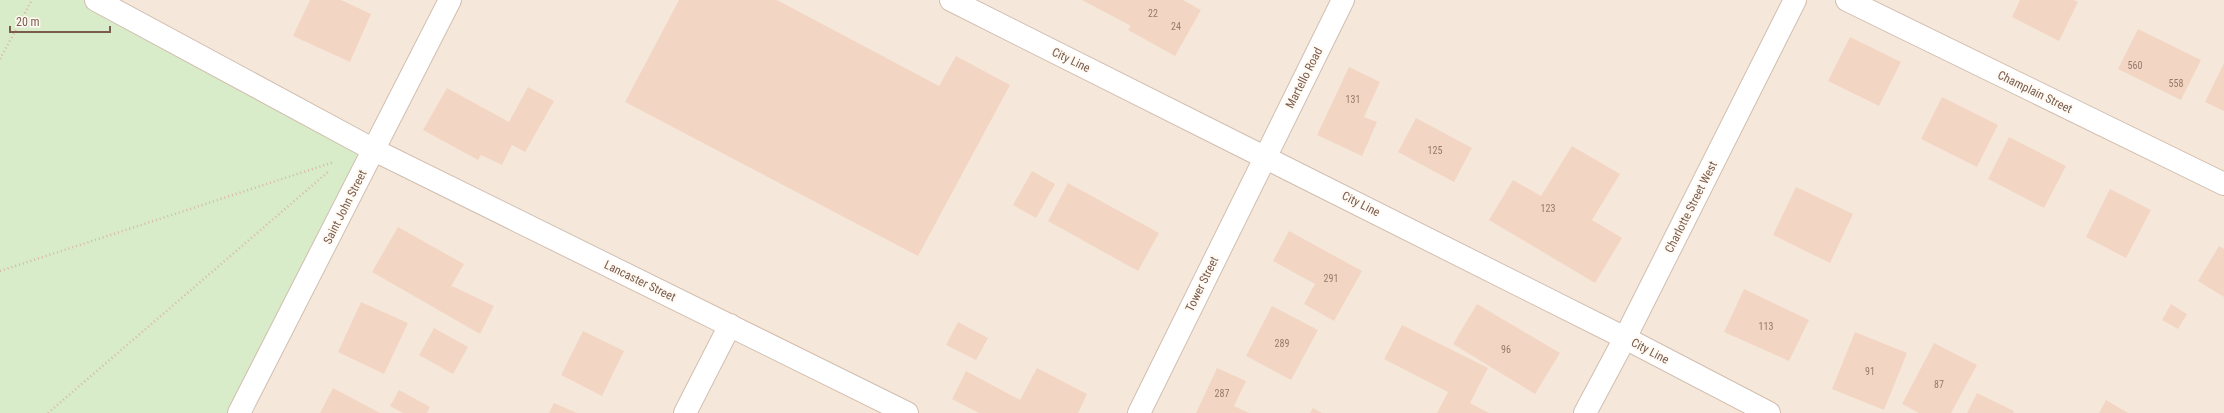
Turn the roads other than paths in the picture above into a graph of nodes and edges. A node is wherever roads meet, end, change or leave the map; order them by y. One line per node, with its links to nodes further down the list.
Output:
1 (96, 0): 7 (street, Lancaster Street)
2 (450, 0): 7 (street, Saint John Street)
3 (951, 0): 8 (street, City Line)
4 (1343, 0): 8 (street, Martello Road)
5 (1795, 0): 11 (street, Charlotte Street West)
6 (1847, 0): 9 (street, Champlain Street)
7 (374, 150): 10 (street, Lancaster Street); 12 (street, Saint John Street)
8 (1265, 156): 11 (street, City Line); 15 (street, Tower Street)
9 (2224, 184)
10 (730, 325): 13 (street); 14 (street, Lancaster Street)
11 (1625, 338): 16 (street, Charlotte Street West); 17 (street, City Line)
12 (239, 413)
13 (685, 413)
14 (907, 413)
15 (1139, 413)
16 (1585, 413)
17 (1769, 413)

